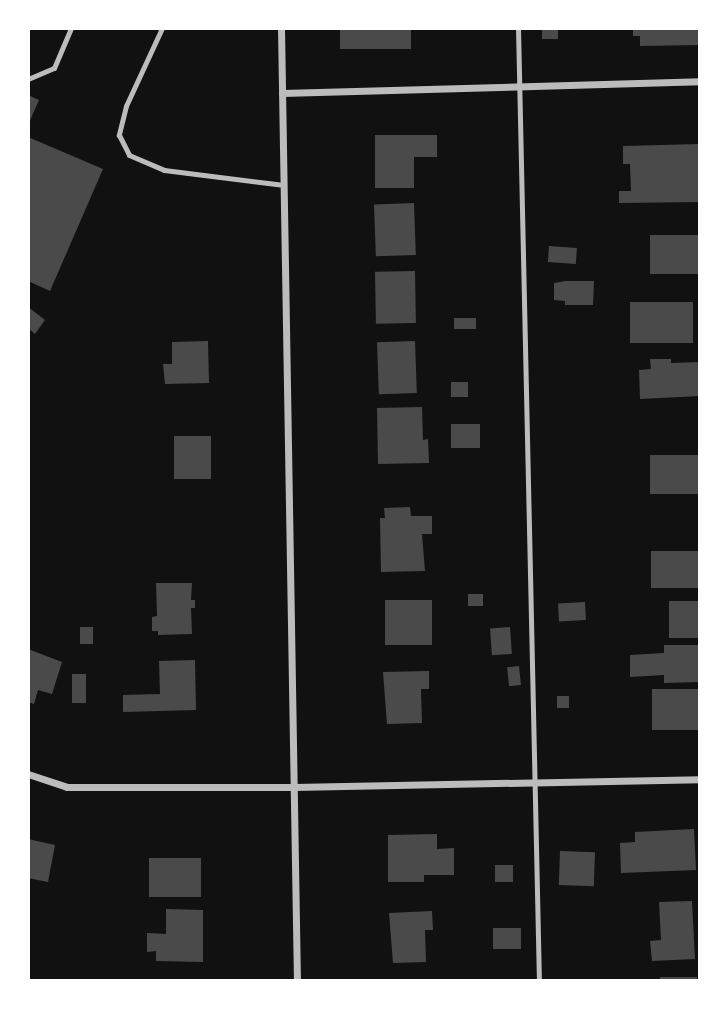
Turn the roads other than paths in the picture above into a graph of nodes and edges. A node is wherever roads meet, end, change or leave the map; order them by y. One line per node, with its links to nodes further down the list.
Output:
1 (71, 28): 5 (lane)
2 (162, 28): 9 (lane)
3 (281, 28): 8 (street)
4 (519, 28): 7 (lane)
5 (28, 79)
6 (700, 81): 7 (street)
7 (519, 86): 8 (street); 12 (lane)
8 (282, 93): 9 (street)
9 (284, 185): 13 (street)
10 (28, 774): 13 (street)
11 (700, 779): 12 (street)
12 (534, 782): 13 (street); 15 (lane)
13 (294, 787): 14 (street)
14 (297, 981)
15 (539, 981)

